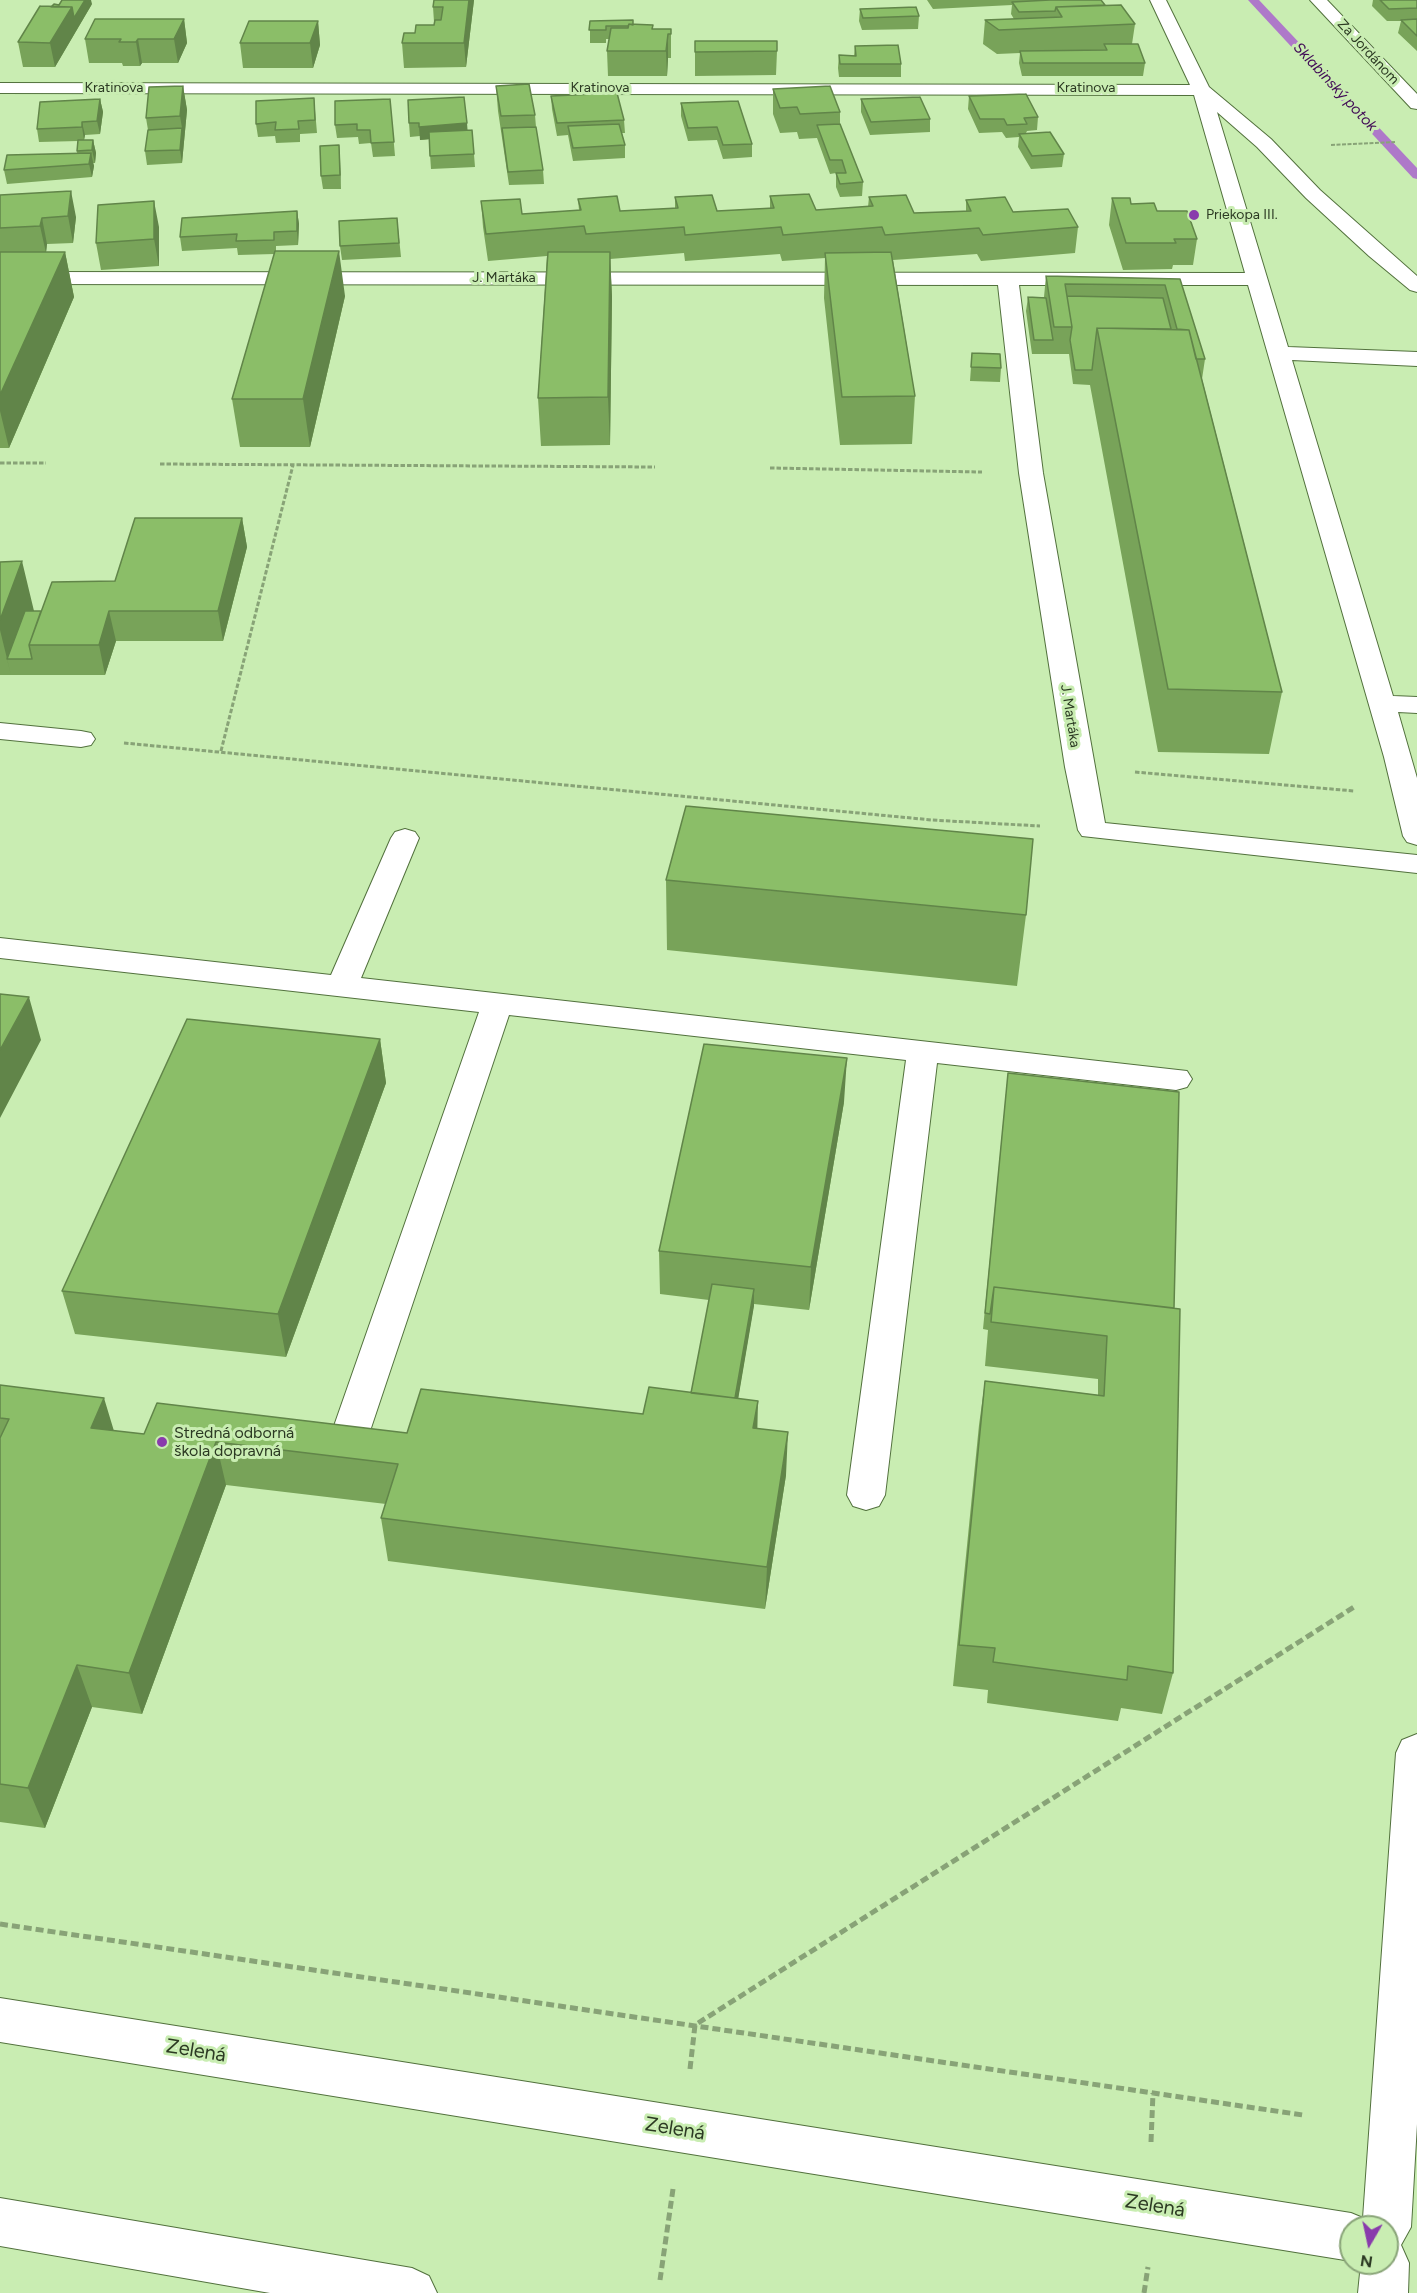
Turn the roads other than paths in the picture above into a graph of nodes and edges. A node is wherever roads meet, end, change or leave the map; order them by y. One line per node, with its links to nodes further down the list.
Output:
1 (1158, 0): 4 (street)
2 (1318, 0): 5 (street, Za Jordánom)
3 (0, 88): 4 (street, Kratinova)
4 (1201, 90): 8 (street); 9 (street)
5 (1417, 104)
6 (0, 278): 7 (street, J. Martáka)
7 (1008, 278): 8 (street, J. Martáka); 18 (street, J. Martáka)
8 (1258, 279): 10 (street)
9 (1417, 285)
10 (1280, 353): 11 (street); 12 (street)
11 (1417, 359)
12 (1381, 704): 13 (street); 16 (street)
13 (1417, 705)
14 (0, 731): 15 (street)
15 (81, 739)
16 (1417, 836)
17 (405, 838): 20 (street)
18 (1417, 864)
19 (0, 948): 20 (street)
20 (342, 986): 21 (street)
21 (498, 1004): 22 (street); 24 (street)
22 (923, 1051): 23 (street); 25 (street)
23 (1176, 1078)
24 (347, 1443)
25 (866, 1495)
26 (1417, 1753): 28 (street)
27 (0, 2020): 30 (street, Zelená)
28 (1388, 2215)
29 (0, 2222): 32 (street)
30 (1339, 2235)
31 (1384, 2275): 33 (street)
32 (412, 2293)
33 (1383, 2293)

